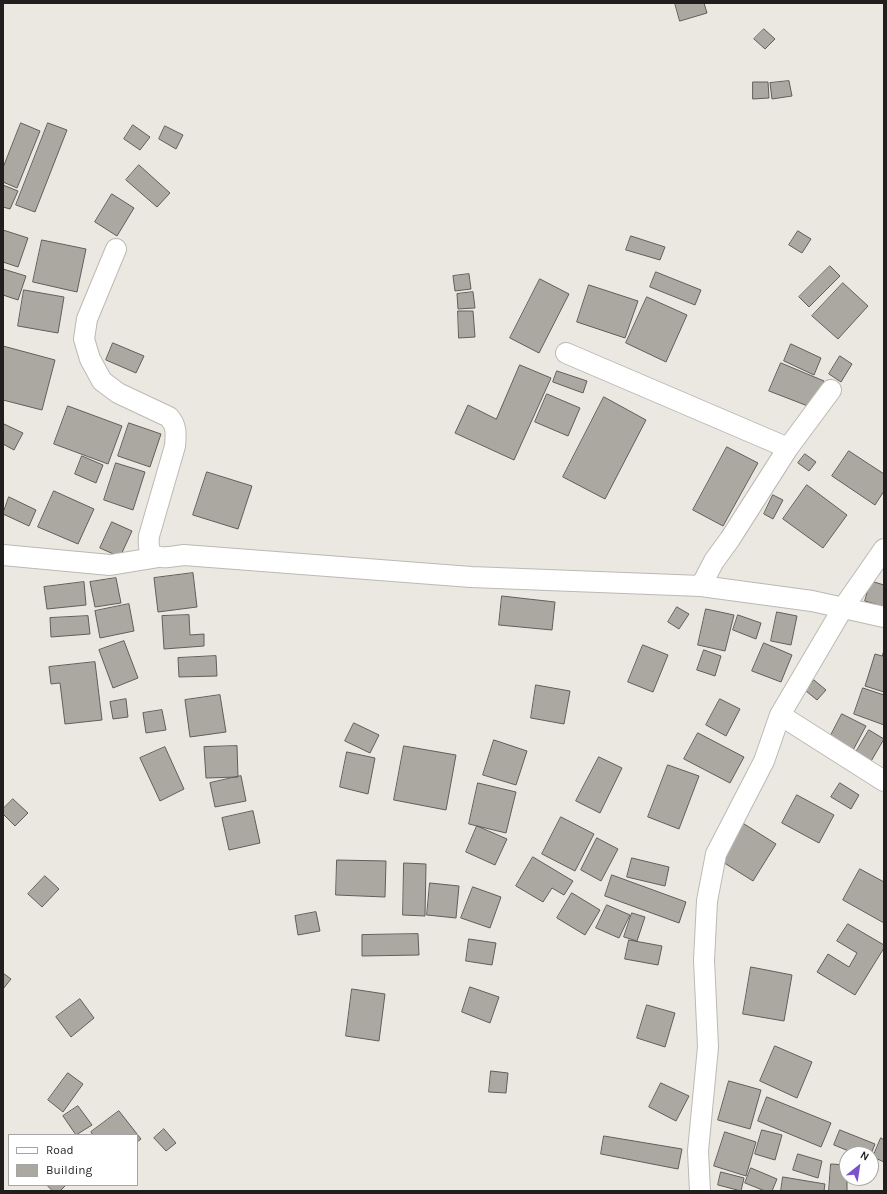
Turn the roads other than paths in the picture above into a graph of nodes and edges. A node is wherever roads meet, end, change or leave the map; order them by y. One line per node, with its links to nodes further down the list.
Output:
1 (116, 249): 7 (street)
2 (566, 353): 4 (street)
3 (832, 390): 4 (street)
4 (788, 448): 8 (street)
5 (884, 549): 9 (street)
6 (3, 555): 7 (street)
7 (159, 557): 8 (street)
8 (701, 586): 9 (street)
9 (843, 608): 10 (street); 11 (street)
10 (884, 617)
11 (780, 715): 12 (street); 13 (street)
12 (884, 781)
13 (700, 1191)

